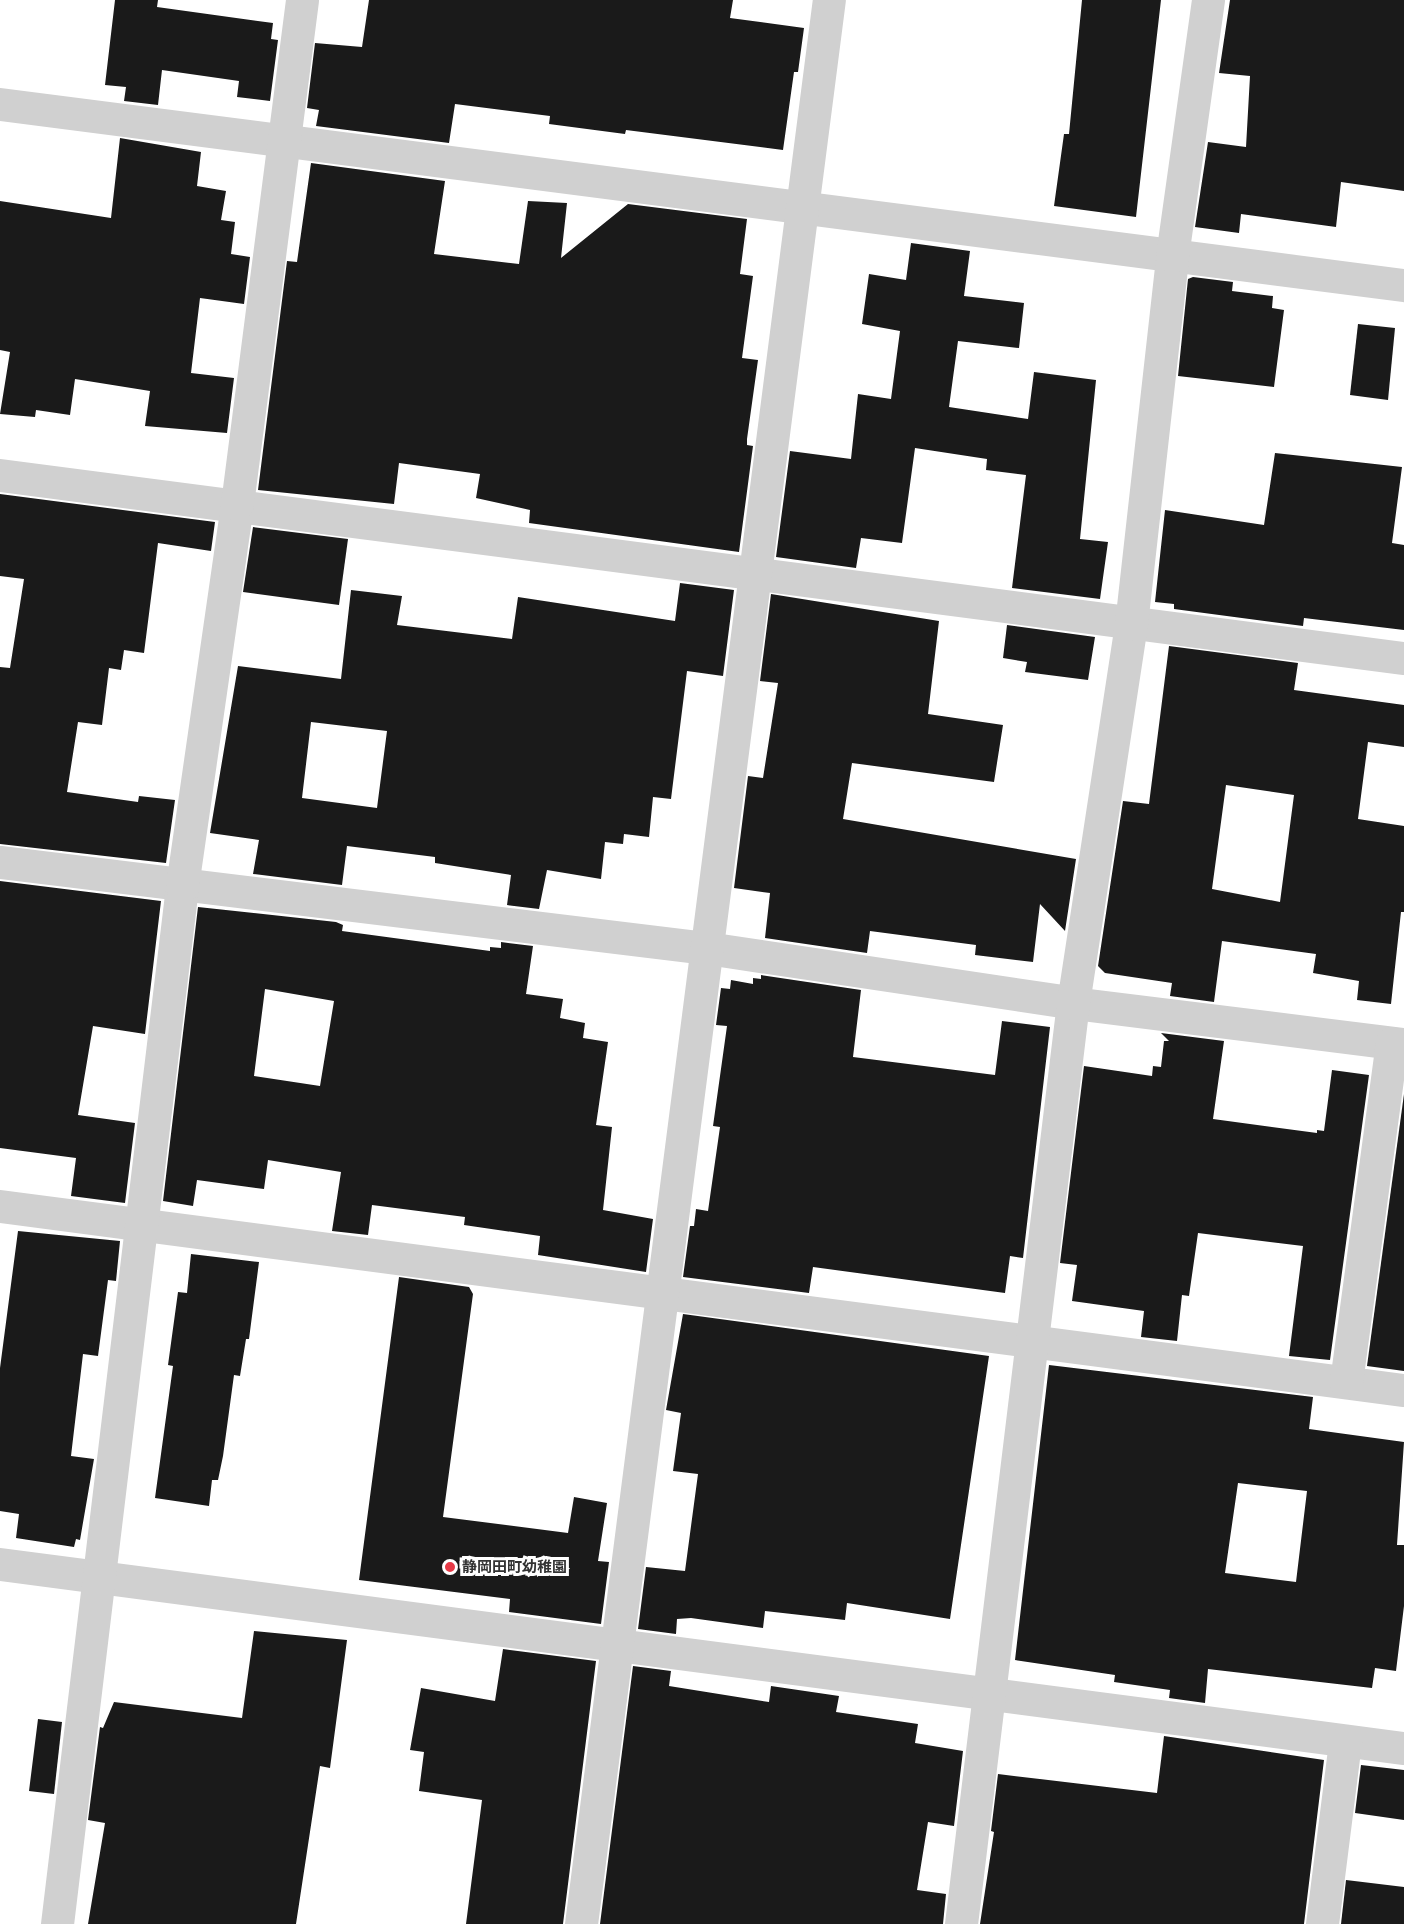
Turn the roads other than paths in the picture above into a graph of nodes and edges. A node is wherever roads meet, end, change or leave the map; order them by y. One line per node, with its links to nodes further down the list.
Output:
1 (302, 0): 5 (street)
2 (829, 0): 6 (street)
3 (1208, 0): 7 (street)
4 (0, 104): 5 (street)
5 (286, 141): 6 (street); 10 (street)
6 (801, 208): 7 (street); 11 (street)
7 (1172, 256): 8 (street); 12 (street)
8 (1404, 285)
9 (0, 475): 10 (street)
10 (237, 504): 11 (street); 15 (street)
11 (753, 573): 12 (street); 16 (street)
12 (1131, 624): 13 (street); 17 (street)
13 (1404, 658)
14 (0, 862): 15 (street)
15 (182, 886): 16 (street); 20 (street)
16 (707, 948): 17 (street); 21 (street)
17 (1073, 1003): 18 (street); 22 (street)
18 (1398, 1044): 23 (street)
19 (0, 1206): 20 (street)
20 (141, 1224): 21 (street); 26 (street)
21 (663, 1295): 22 (street); 27 (street)
22 (1034, 1344): 23 (street); 28 (street)
23 (1346, 1382): 24 (street)
24 (1404, 1389)
25 (0, 1564): 26 (street)
26 (97, 1576): 27 (street); 31 (street)
27 (618, 1648): 28 (street); 32 (street)
28 (990, 1695): 29 (street); 33 (street)
29 (1345, 1741): 30 (street); 34 (street)
30 (1404, 1748)
31 (57, 1924)
32 (581, 1924)
33 (961, 1924)
34 (1322, 1924)

